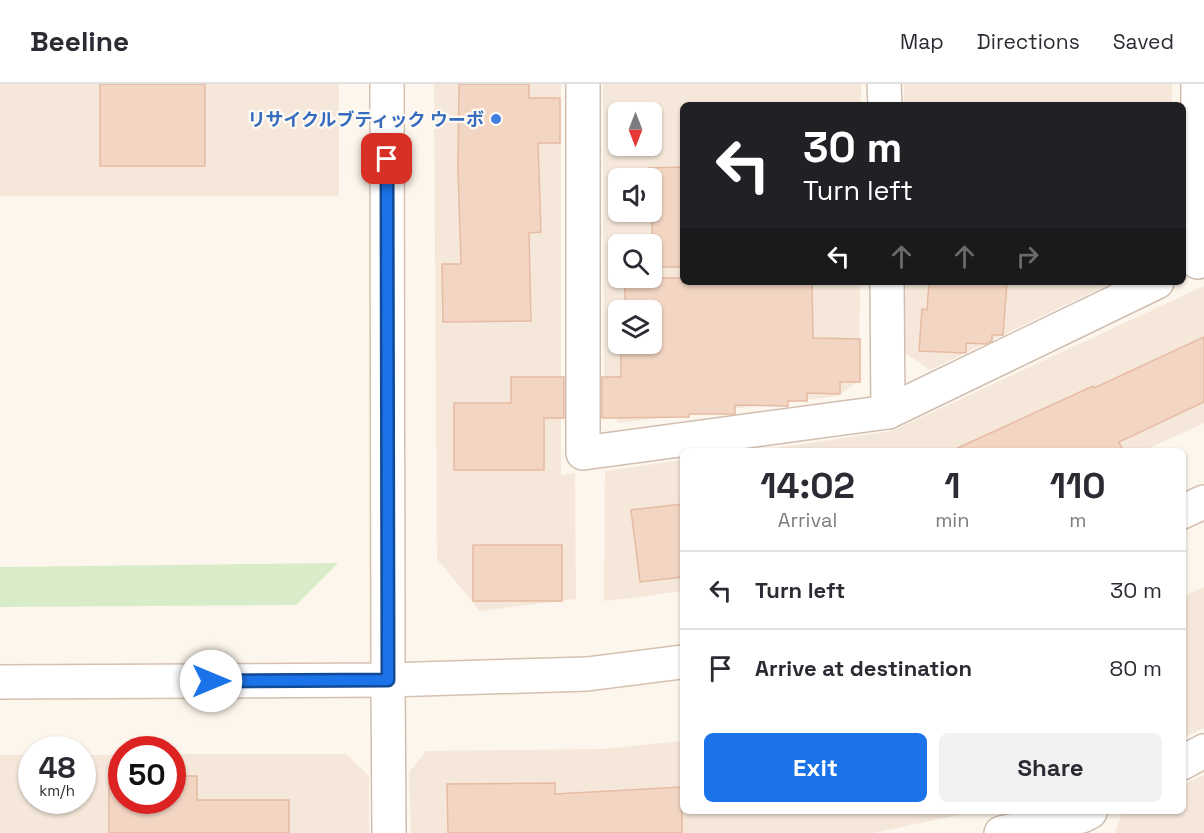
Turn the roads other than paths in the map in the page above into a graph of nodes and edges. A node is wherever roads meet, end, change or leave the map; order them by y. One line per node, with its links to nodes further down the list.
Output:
1 (387, 84): 13 (street)
2 (583, 84): 9 (street)
3 (884, 84): 5 (street)
4 (1198, 84): 6 (street)
5 (885, 102)
6 (1195, 264)
7 (887, 285): 9 (street)
8 (1151, 285): 9 (street)
9 (888, 412)
10 (1204, 502): 11 (street)
11 (1186, 510)
12 (680, 662): 13 (street)
13 (388, 680): 14 (street); 18 (street)
14 (0, 682)
15 (1204, 751): 16 (street)
16 (1186, 761)
17 (1088, 820): 19 (street)
18 (389, 833)
19 (1000, 833)

